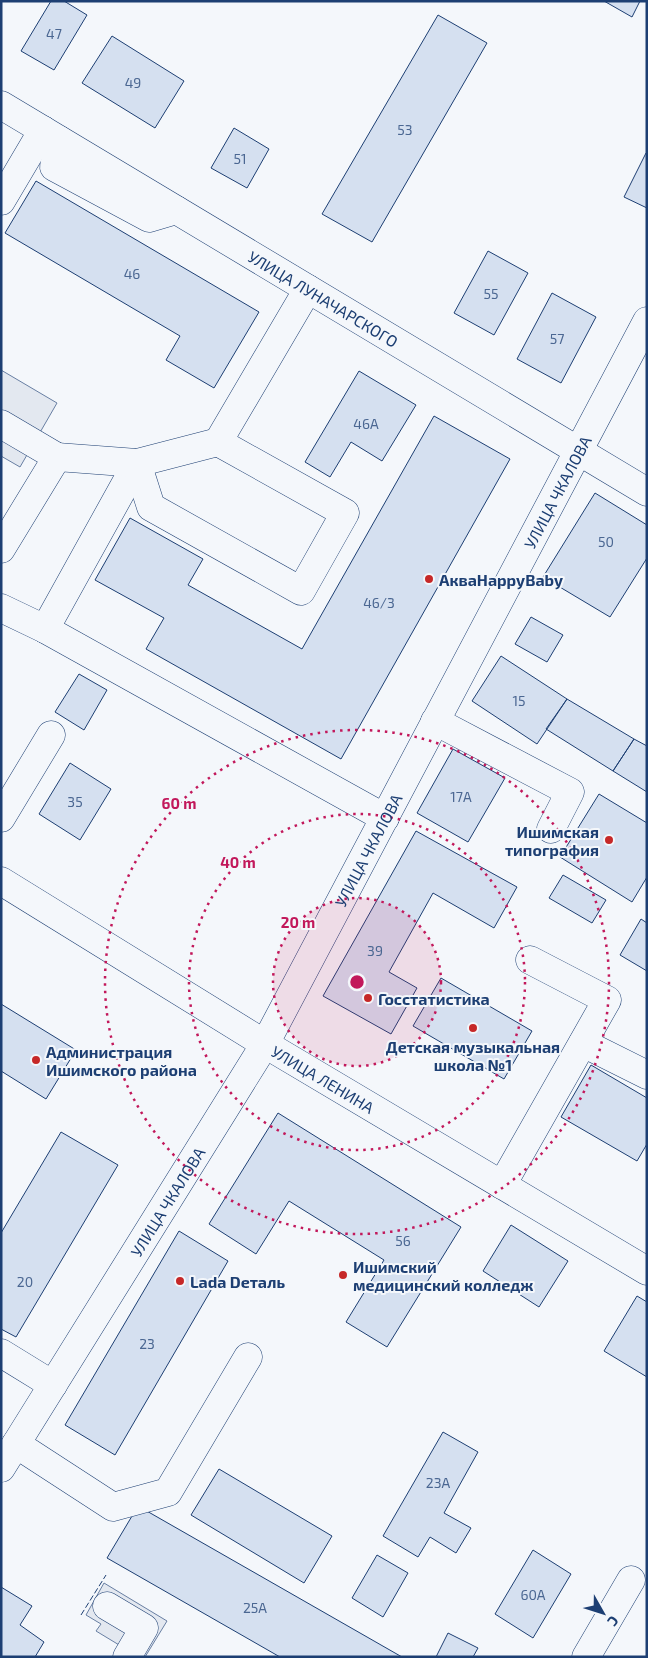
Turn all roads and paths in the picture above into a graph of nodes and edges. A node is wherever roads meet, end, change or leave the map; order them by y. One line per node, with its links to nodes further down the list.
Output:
1 (1, 105): 2 (street, УЛИЦА ЛУНАЧАРСКОГО)
2 (51, 135): 3 (street); 4 (street, УЛИЦА ЛУНАЧАРСКОГО)
3 (1, 201)
4 (308, 289): 7 (street); 8 (street, УЛИЦА ЛУНАЧАРСКОГО)
5 (647, 321): 8 (street, УЛИЦА ЧКАЛОВА)
6 (1, 424): 9 (street)
7 (218, 442): 10 (street); 10 (street)
8 (578, 450): 11 (street, УЛИЦА ЛУНАЧАРСКОГО); 15 (street, УЛИЦА ЧКАЛОВА)
9 (57, 457): 10 (street); 12 (street)
10 (137, 464): 14 (street)
11 (647, 492)
12 (1, 549)
13 (1, 608): 14 (street)
14 (45, 629): 18 (street)
15 (436, 721): 18 (street, УЛИЦА ЧКАЛОВА); 19 (street)
16 (51, 735): 17 (street)
17 (1, 818)
18 (385, 818): 23 (street, УЛИЦА ЧКАЛОВА)
19 (550, 829)
20 (1, 881): 23 (street, УЛИЦА ЛЕНИНА)
21 (530, 960): 22 (street)
22 (583, 1043): 24 (street); 25 (street)
23 (265, 1044): 25 (street, УЛИЦА ЛЕНИНА); 29 (street, УЛИЦА ЧКАЛОВА)
24 (647, 1075)
25 (502, 1185): 26 (street, УЛИЦА ЛЕНИНА)
26 (647, 1271)
27 (1, 1353): 29 (street)
28 (248, 1357): 30 (street)
29 (53, 1385): 30 (street, УЛИЦА ЧКАЛОВА)
30 (16, 1444): 31 (street, УЛИЦА ЧКАЛОВА)
31 (1, 1468)
32 (631, 1580): 35 (street)
33 (107, 1606): 34 (street)
34 (127, 1657)
35 (586, 1657)

